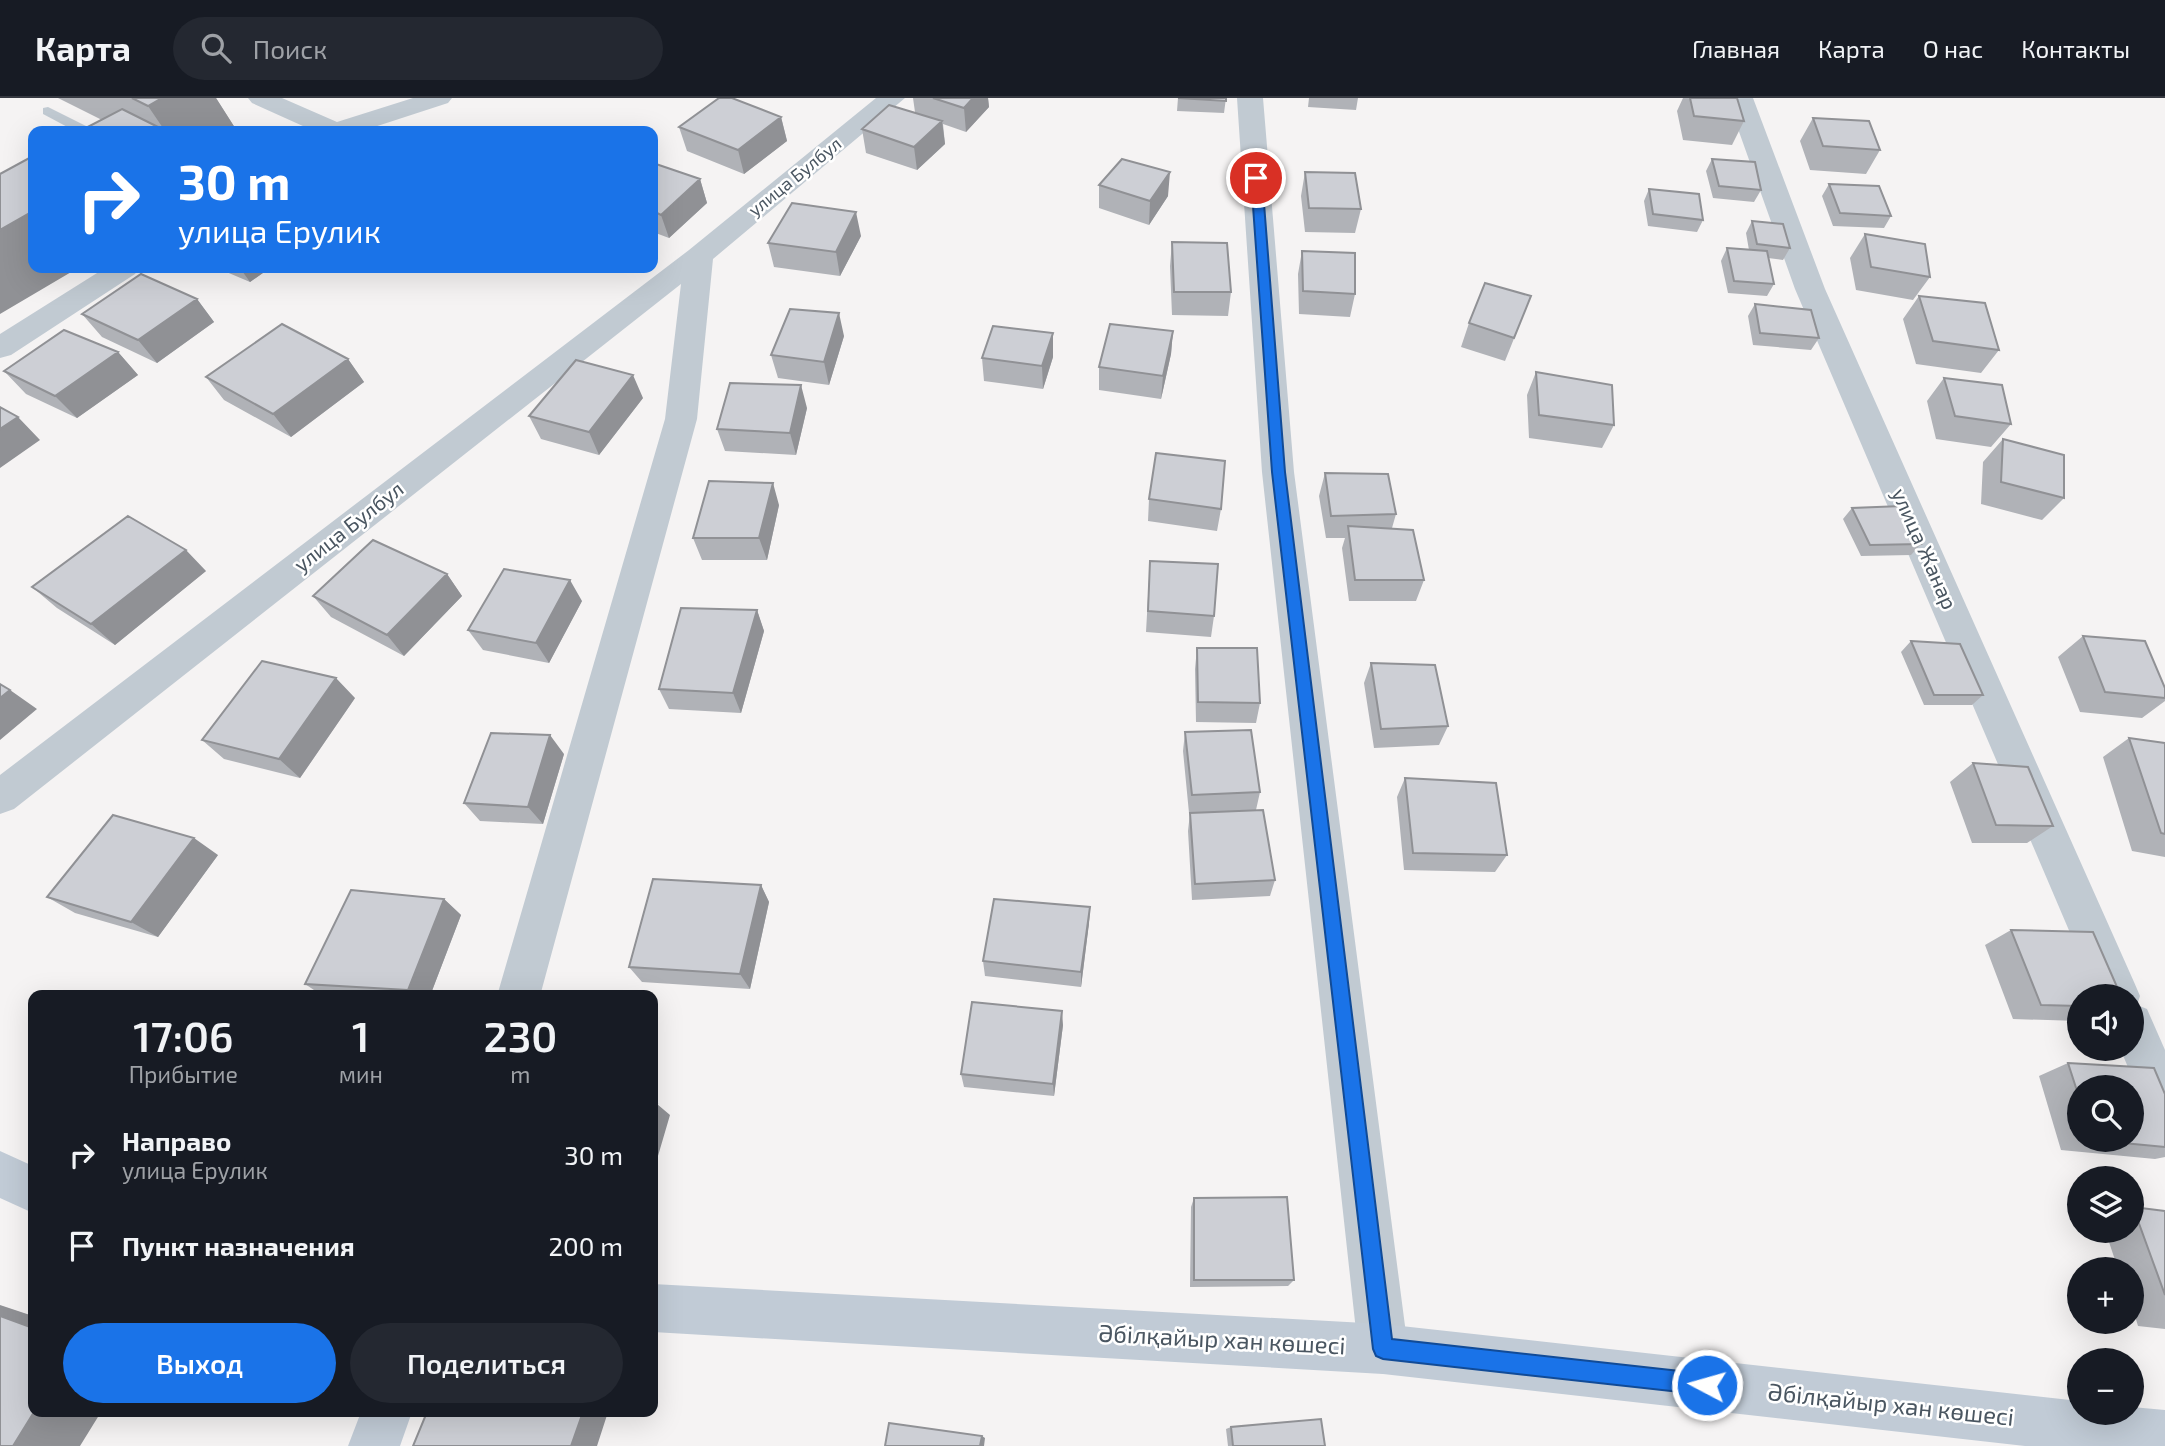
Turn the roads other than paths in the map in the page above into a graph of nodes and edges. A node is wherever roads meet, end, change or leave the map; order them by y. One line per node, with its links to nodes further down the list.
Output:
1 (261, 98): 8 (street)
2 (439, 98): 9 (street)
3 (892, 98): 10 (street, улица Булбул)
4 (1250, 98): 21 (street)
5 (1740, 98): 14 (street, улица Жанар)
6 (48, 111): 7 (lane)
7 (76, 126)
8 (325, 126)
9 (352, 126)
10 (699, 256): 13 (street, улица Булбул); 15 (street)
11 (116, 273): 12 (street)
12 (0, 348)
13 (0, 797)
14 (2114, 984)
15 (520, 990)
16 (2144, 1052): 17 (street)
17 (2165, 1102)
18 (0, 1174): 19 (street)
19 (28, 1188)
20 (658, 1308): 21 (street, Әбілқайыр хан көшесі)
21 (1383, 1349): 23 (street, Әбілқайыр хан көшесі)
22 (385, 1417): 24 (street)
23 (2165, 1436)
24 (374, 1446)

